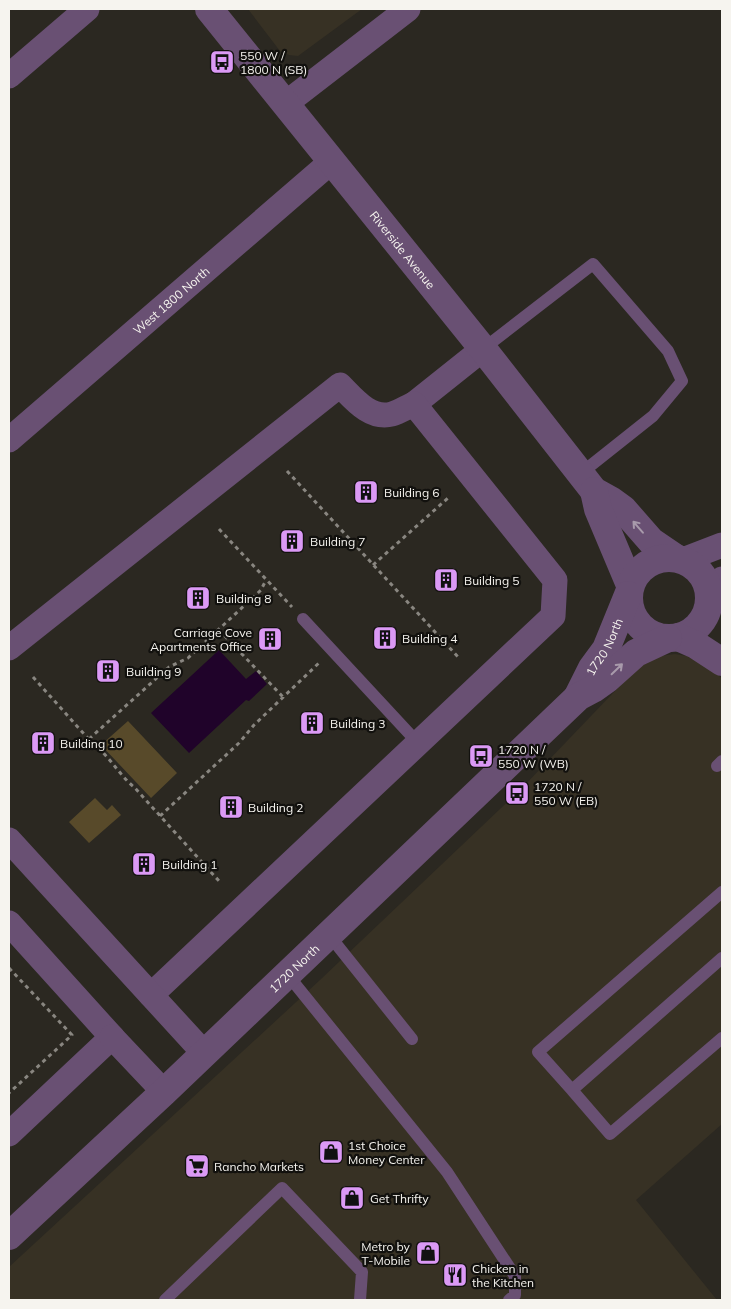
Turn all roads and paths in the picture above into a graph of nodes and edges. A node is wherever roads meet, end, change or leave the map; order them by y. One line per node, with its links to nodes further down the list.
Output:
1 (86, 9): 4 (street)
2 (209, 9): 5 (street, Riverside Avenue)
3 (408, 9): 5 (street)
4 (9, 76)
5 (285, 104): 6 (street, Riverside Avenue)
6 (332, 161): 7 (street, Riverside Avenue); 9 (street, West 1800 North)
7 (484, 349): 8 (street); 11 (street, Riverside Avenue); 11 (lane)
8 (414, 404): 23 (street); 31 (street)
9 (9, 440)
10 (287, 471): 16 (path)
11 (587, 482): 15 (street, Riverside Avenue, one-way to 11); 18 (street, Riverside Avenue)
12 (448, 498): 16 (path)
13 (219, 529): 17 (path)
14 (722, 545): 15 (street)
15 (679, 559): 18 (street); 19 (street)
16 (373, 565): 25 (path)
17 (266, 580): 20 (path); 21 (path)
18 (629, 590): 22 (street); 29 (street, 1720 North)
19 (716, 604): 22 (street)
20 (303, 619): 24 (lane)
21 (219, 630): 28 (path); 30 (path)
22 (673, 638): 26 (street); 29 (street, 1720 North, one-way to 22)
23 (9, 648)
24 (332, 650): 28 (path); 31 (lane)
25 (459, 658)
26 (722, 662)
27 (33, 677): 30 (path)
28 (283, 697): 32 (path)
29 (578, 697): 37 (street, 1720 North)
30 (89, 739): 32 (path)
31 (418, 743): 41 (street)
32 (160, 816): 34 (path)
33 (9, 840): 41 (street)
34 (219, 881)
35 (722, 892): 46 (lane)
36 (9, 923): 42 (street)
37 (329, 935): 40 (street, 1720 North); 44 (lane)
38 (722, 958): 46 (lane)
39 (9, 968): 48 (path)
40 (287, 974): 45 (street, 1720 North); 53 (lane)
41 (151, 995): 45 (street)
42 (112, 1038): 47 (street); 49 (street)
43 (722, 1038): 46 (lane)
44 (412, 1040)
45 (204, 1053): 47 (street, 1720 North)
46 (572, 1090)
47 (164, 1092): 50 (street, 1720 North)
48 (9, 1093)
49 (9, 1134)
50 (9, 1236)
51 (164, 1300): 52 (lane)
52 (360, 1300)
53 (509, 1300)

